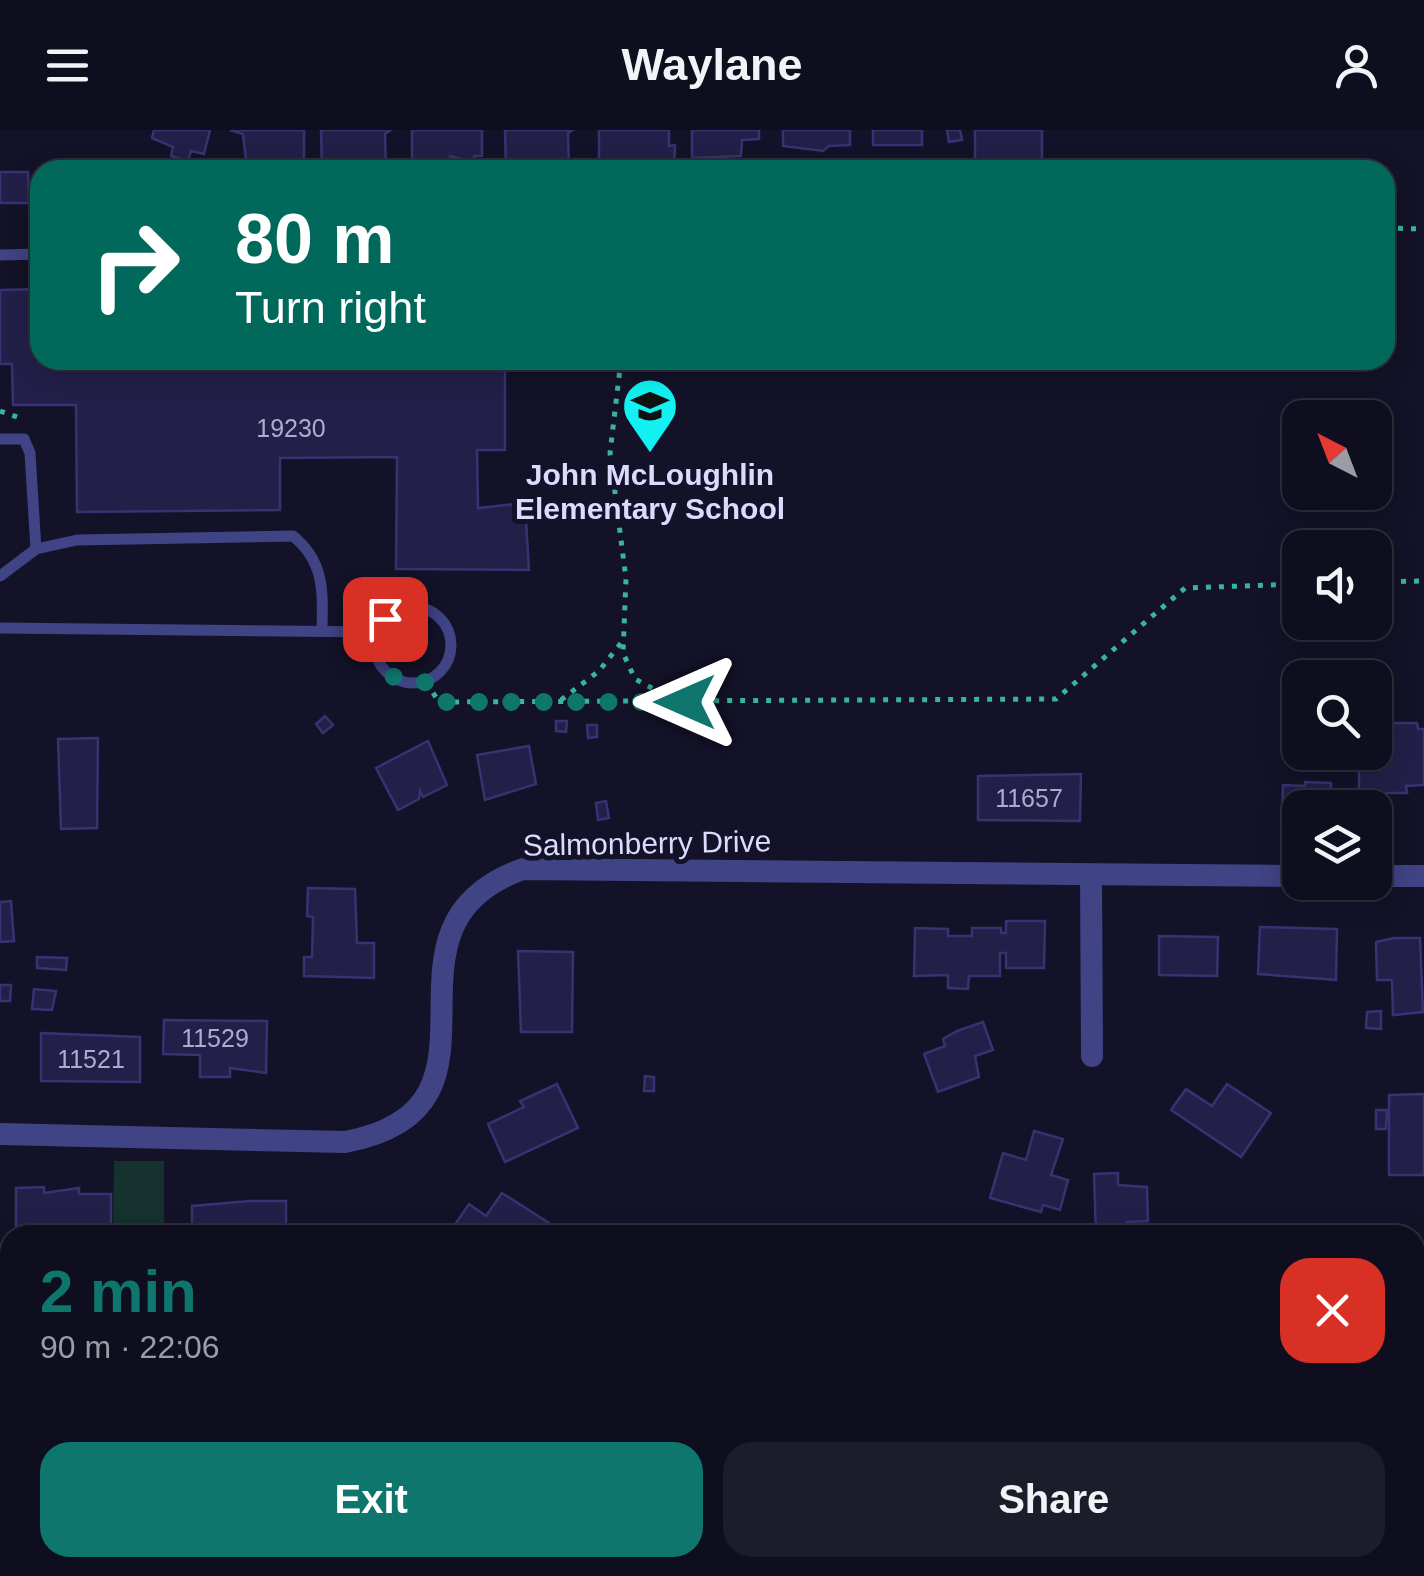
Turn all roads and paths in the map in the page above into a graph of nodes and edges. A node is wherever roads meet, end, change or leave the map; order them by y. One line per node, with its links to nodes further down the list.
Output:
1 (1395, 228): 2 (path)
2 (1424, 229)
3 (30, 254): 4 (lane)
4 (0, 255)
5 (620, 370): 15 (path)
6 (0, 439): 7 (lane)
7 (36, 549): 8 (lane); 13 (lane)
8 (0, 576)
9 (1424, 581): 10 (path)
10 (1392, 582)
11 (1282, 585): 18 (path)
12 (0, 628): 13 (lane)
13 (322, 629): 14 (lane)
14 (377, 632): 16 (lane); 16 (lane)
15 (622, 642): 17 (path); 18 (path)
16 (426, 682): 17 (path)
17 (558, 702): 18 (path)
18 (679, 702)
19 (1090, 874): 20 (street, Salmonberry Drive); 23 (street); 24 (street, Salmonberry Drive)
20 (1282, 876)
21 (1392, 876): 22 (street)
22 (1424, 876)
23 (1092, 1056)
24 (0, 1134)

